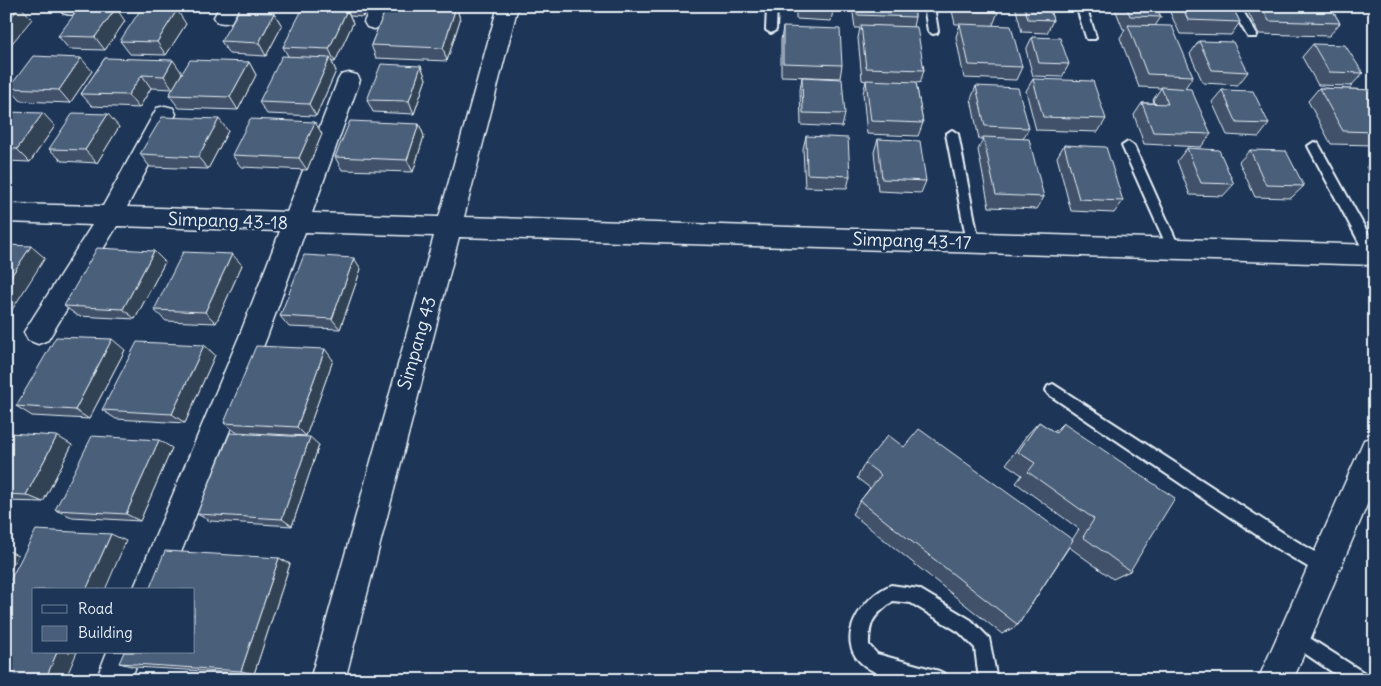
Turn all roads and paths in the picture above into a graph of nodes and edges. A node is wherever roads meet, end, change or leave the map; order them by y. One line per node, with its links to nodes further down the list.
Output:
1 (508, 6): 18 (street, Simpang 43)
2 (772, 6): 6 (lane)
3 (929, 6): 7 (lane)
4 (1081, 6): 9 (lane)
5 (1235, 6): 8 (lane)
6 (771, 30)
7 (933, 31)
8 (1252, 34)
9 (1091, 37)
10 (349, 80): 17 (street)
11 (165, 114): 16 (street)
12 (952, 134): 19 (lane)
13 (1128, 146): 20 (lane)
14 (1314, 146): 21 (lane)
15 (6, 213): 16 (street, Simpang 43-18)
16 (110, 216): 17 (street, Simpang 43-18); 22 (street)
17 (297, 223): 18 (street, Simpang 43-18); 26 (street)
18 (449, 228): 19 (street, Simpang 43-17); 30 (street, Simpang 43)
19 (973, 242): 20 (street, Simpang 43-17)
20 (1174, 249): 21 (street, Simpang 43-17)
21 (1374, 255)
22 (38, 332)
23 (1053, 390): 25 (lane)
24 (1375, 450): 25 (street)
25 (1324, 567): 27 (street)
26 (150, 588)
27 (1294, 636): 33 (street); 34 (lane)
28 (123, 654): 29 (street)
29 (113, 680)
30 (327, 680)
31 (939, 680): 32 (lane)
32 (988, 680)
33 (1275, 680)
34 (1360, 680)

